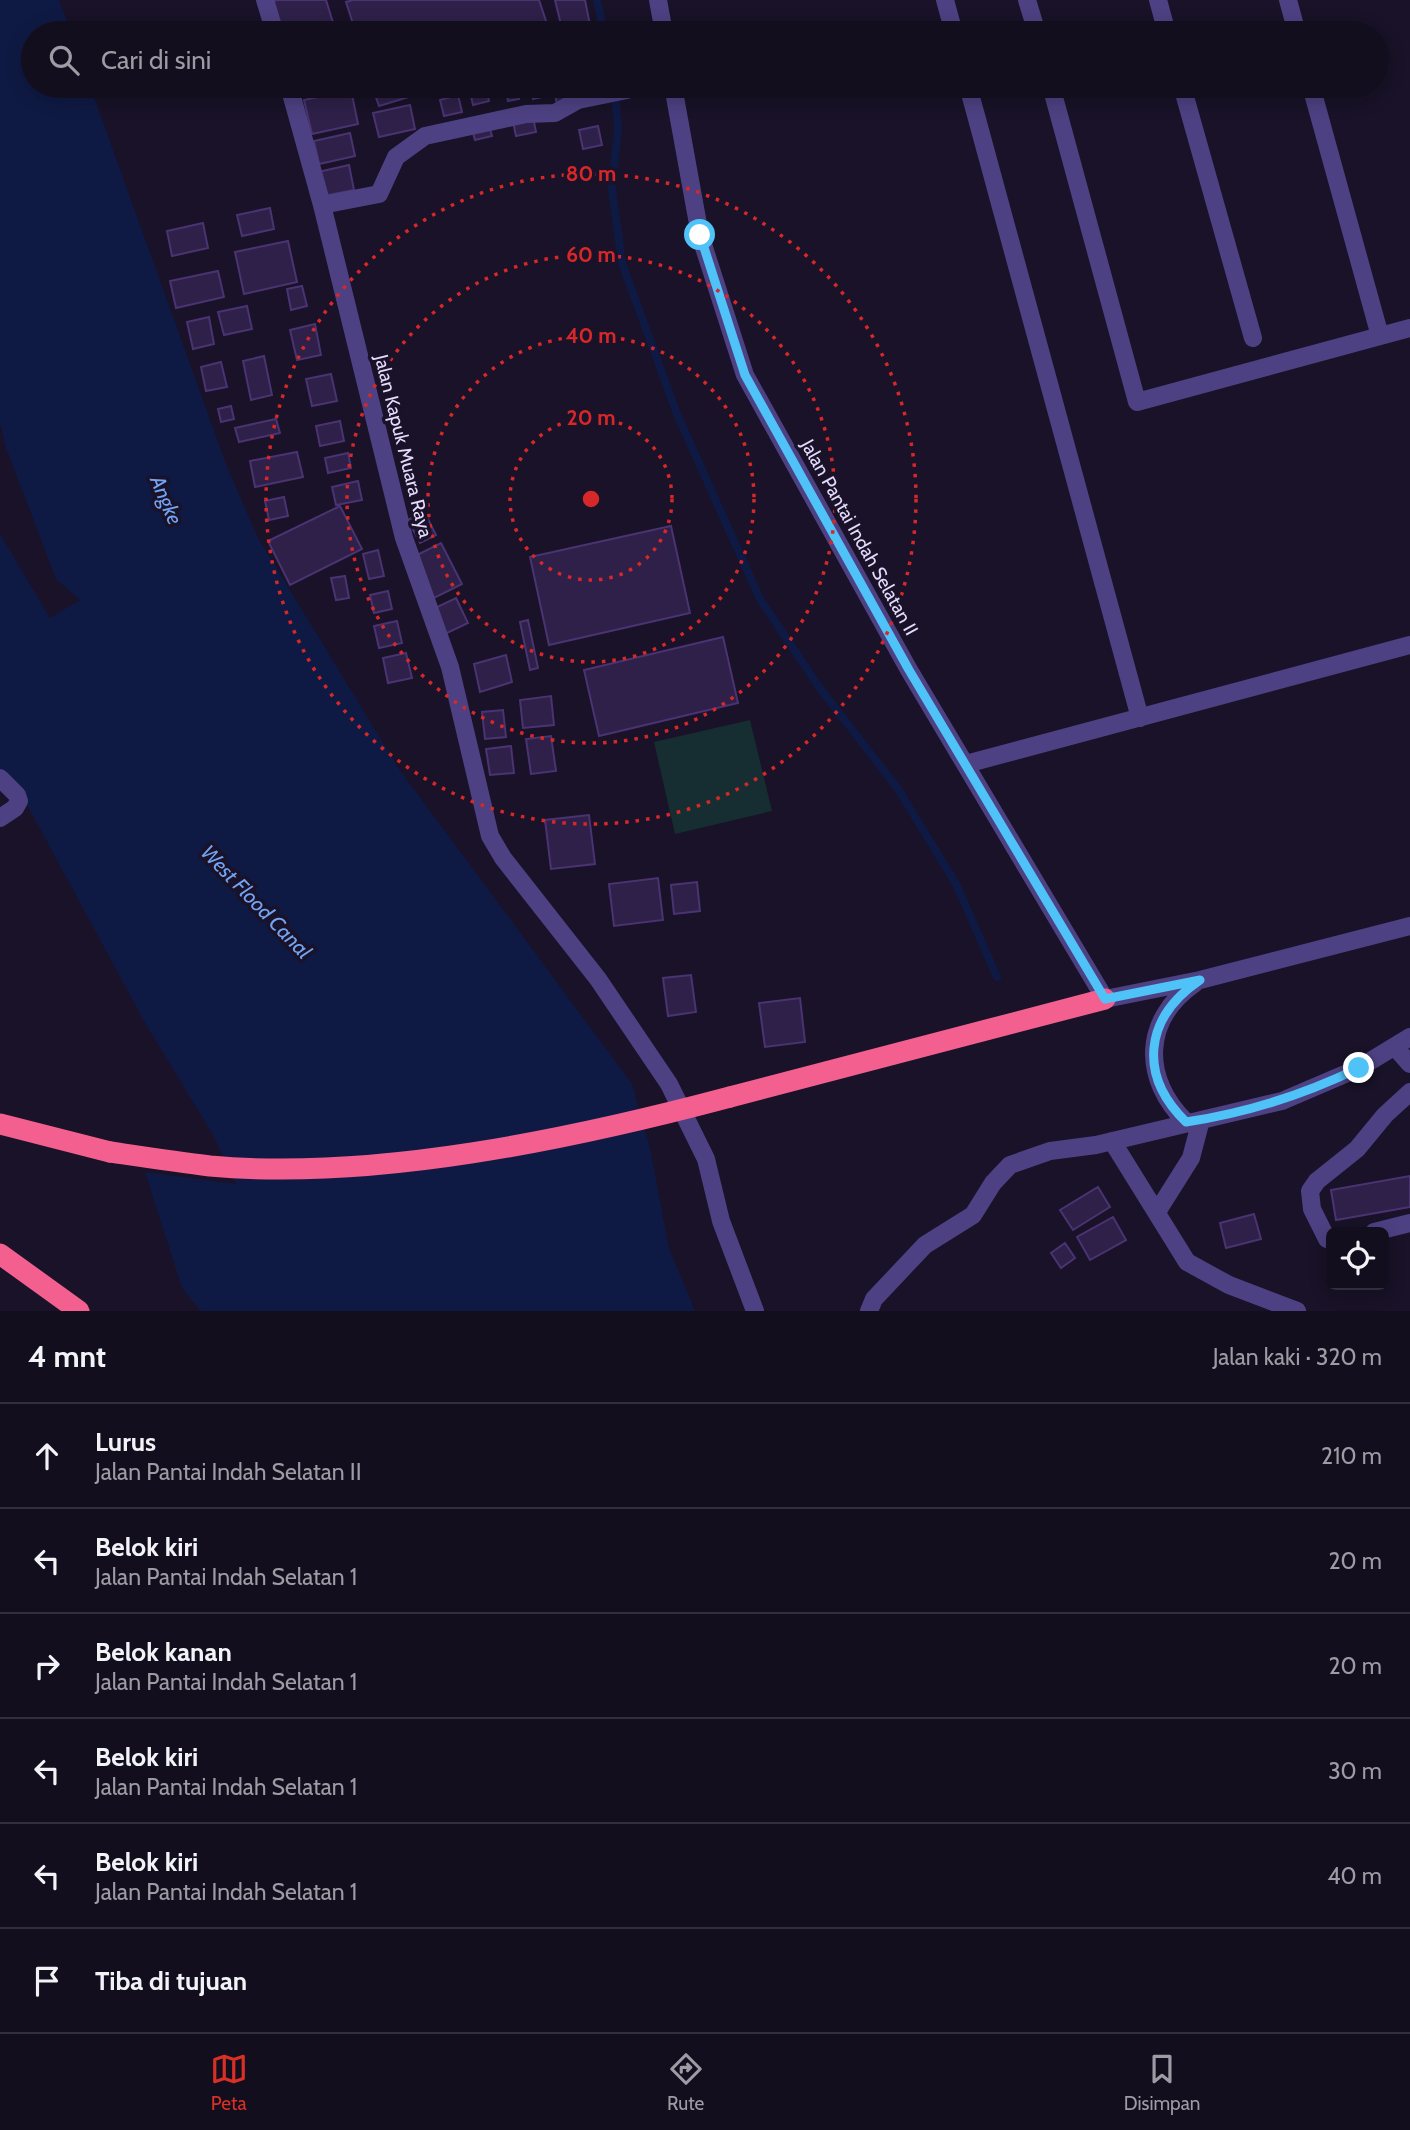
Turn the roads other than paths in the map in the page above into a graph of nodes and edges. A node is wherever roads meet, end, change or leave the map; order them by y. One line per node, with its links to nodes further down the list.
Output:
1 (265, 0): 7 (street)
2 (658, 0): 8 (street)
3 (945, 0): 9 (street)
4 (1027, 0): 10 (street)
5 (1158, 0): 11 (street)
6 (1288, 0): 12 (street)
7 (271, 21)
8 (662, 21)
9 (951, 21)
10 (1033, 21)
11 (1164, 21)
12 (1294, 21)
13 (292, 98): 20 (street, Jalan Kapuk Muara Raya)
14 (587, 98): 20 (street)
15 (675, 98): 26 (street, Jalan Pantai Indah Selatan II)
16 (971, 98): 25 (street)
17 (1054, 98): 22 (street)
18 (1185, 98): 23 (street)
19 (1314, 98): 22 (street)
20 (322, 205): 44 (street, Jalan Kapuk Muara Raya)
21 (1410, 328): 22 (street)
22 (1380, 336)
23 (1253, 338)
24 (1410, 645): 25 (street)
25 (1140, 718): 26 (street)
26 (966, 764): 31 (street, Jalan Pantai Indah Selatan II)
27 (0, 778): 28 (street)
28 (0, 818)
29 (1410, 926): 30 (street)
30 (1200, 980): 31 (street); 35 (street)
31 (1105, 999): 36 (highway, bridge)
32 (1402, 1042): 33 (street); 35 (street)
33 (1410, 1064)
34 (1410, 1092): 41 (street)
35 (1194, 1121): 37 (street); 38 (street)
36 (0, 1124)
37 (1112, 1141): 38 (street); 45 (street)
38 (1157, 1212): 46 (street)
39 (1410, 1223): 40 (street)
40 (1389, 1228)
41 (1326, 1237)
42 (0, 1254): 43 (highway)
43 (79, 1311)
44 (755, 1311)
45 (869, 1311)
46 (1297, 1311)

